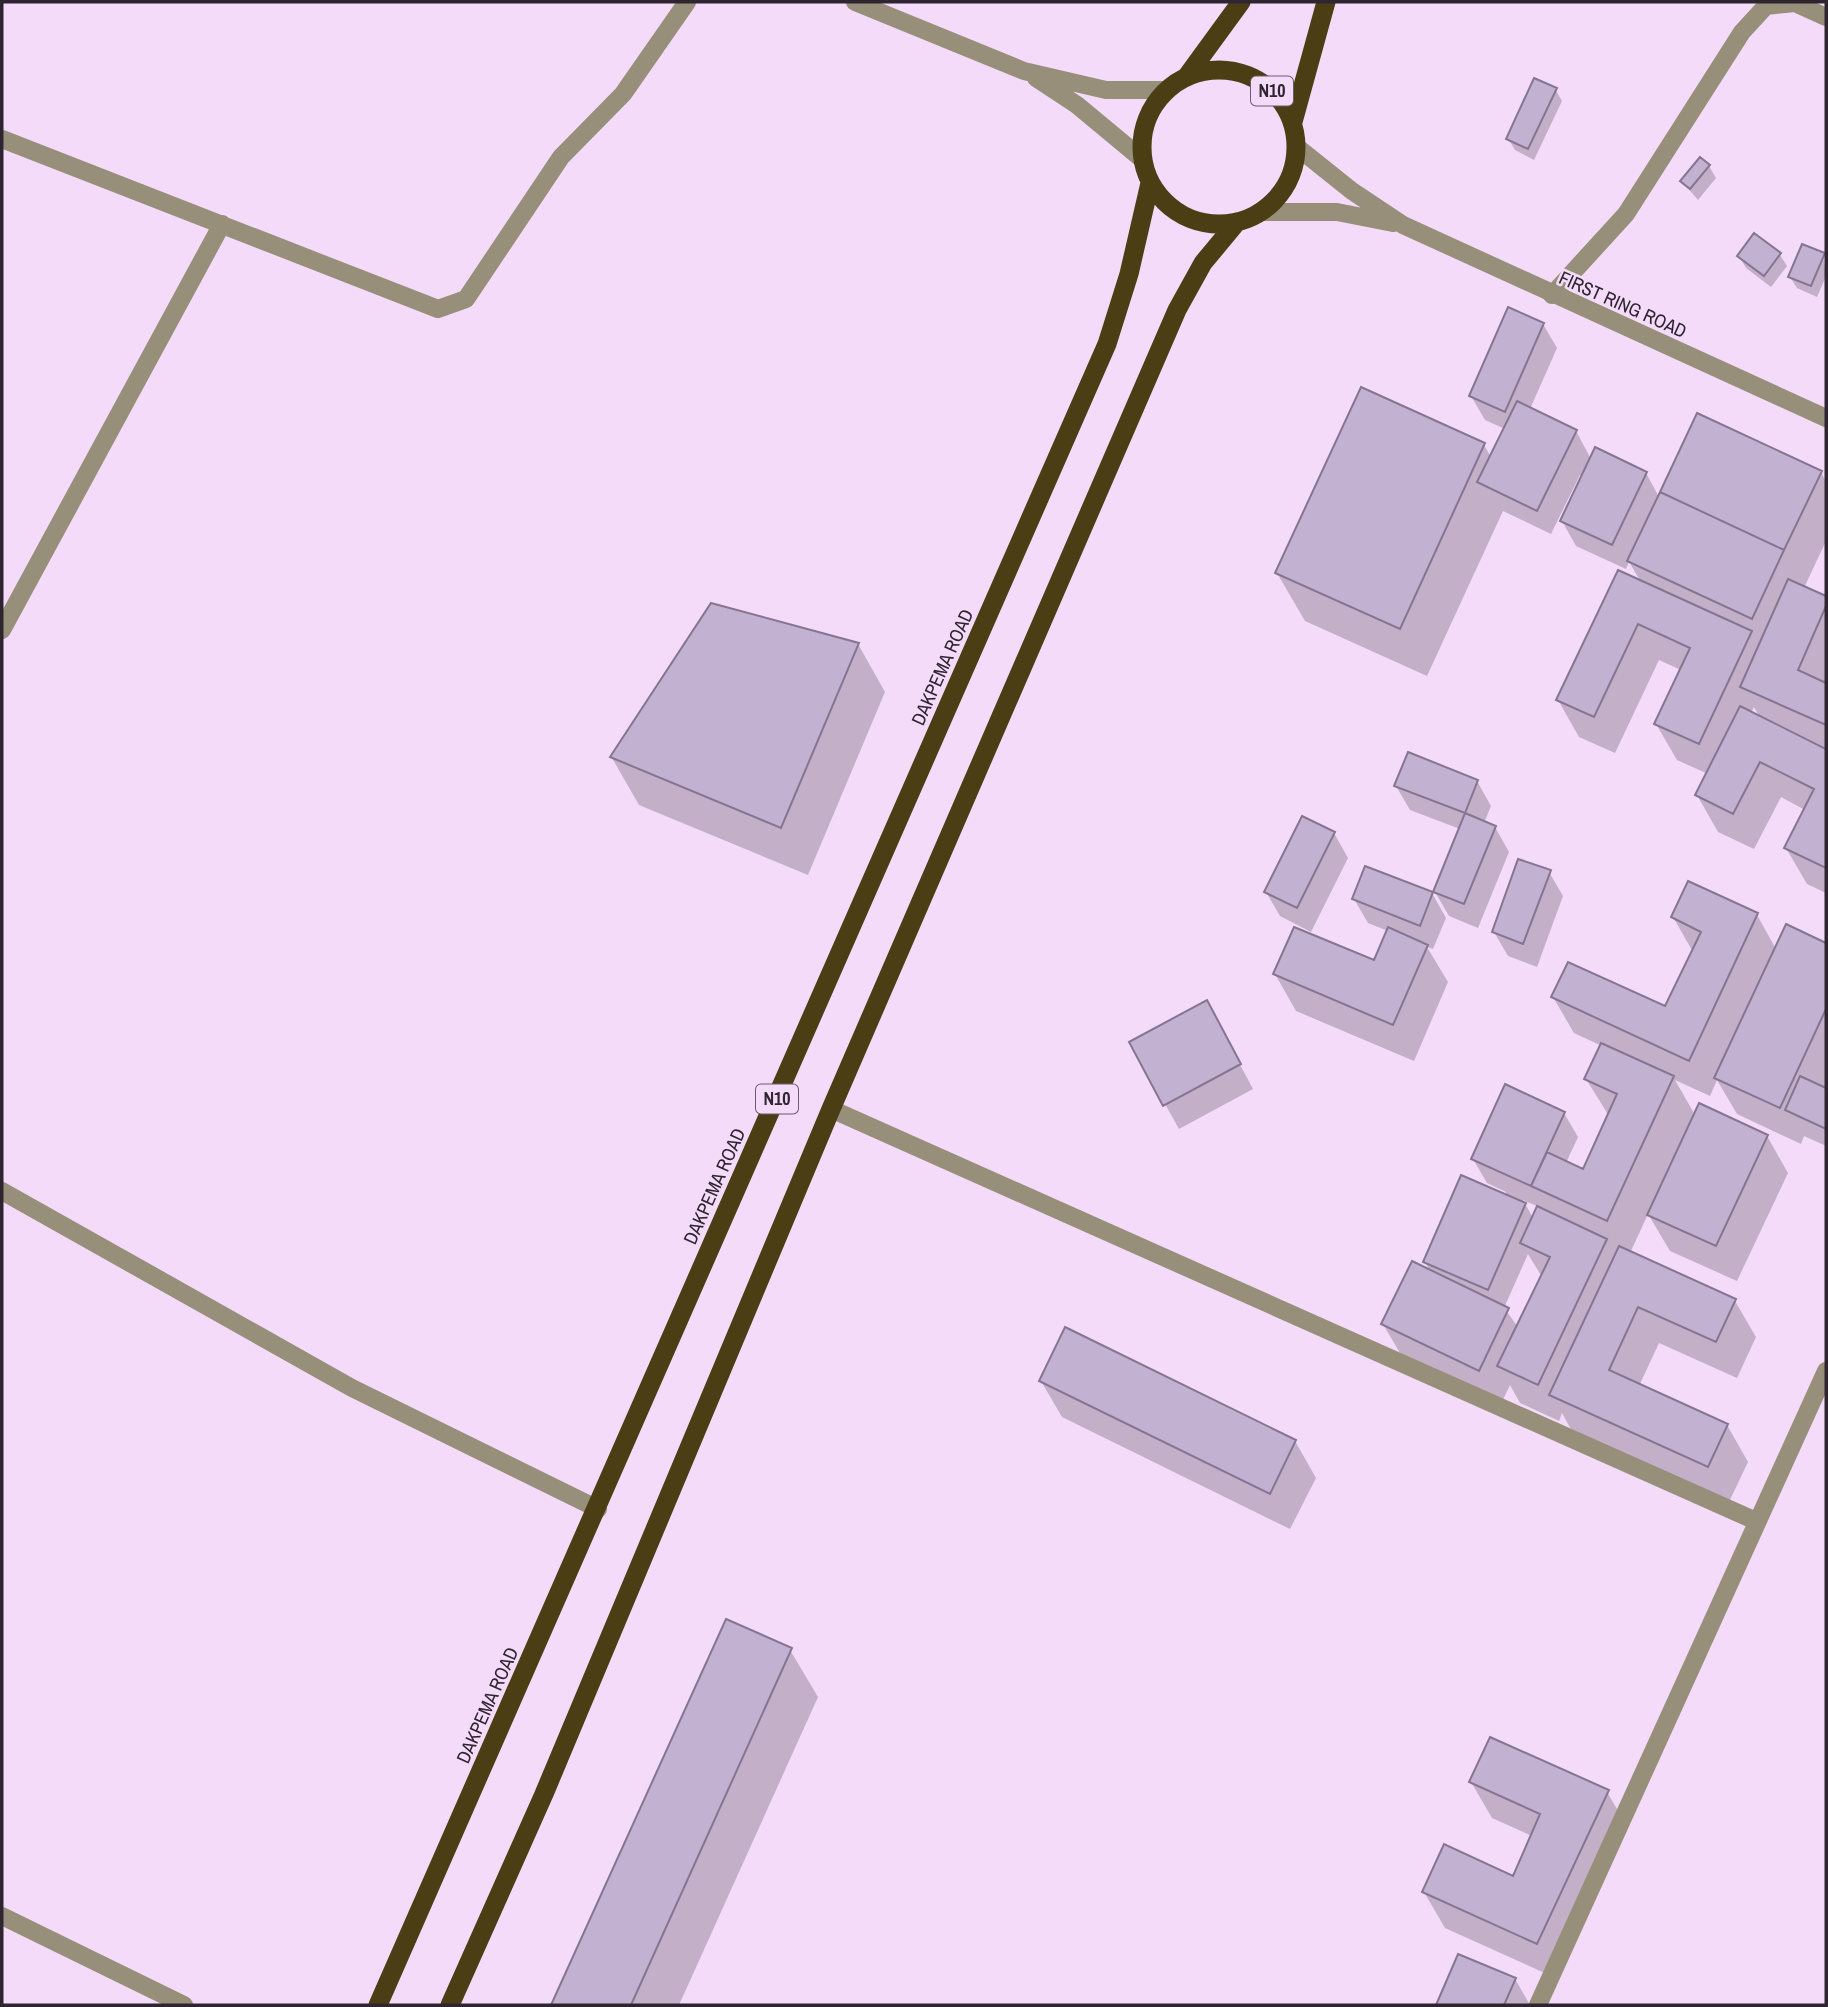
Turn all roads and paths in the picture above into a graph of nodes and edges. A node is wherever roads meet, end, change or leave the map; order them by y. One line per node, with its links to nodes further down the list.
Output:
1 (687, 2): 16 (street)
2 (855, 2): 6 (street)
3 (1241, 2): 7 (highway, N10)
4 (1326, 2): 9 (highway, N10)
5 (1826, 17): 18 (street)
6 (1024, 71): 8 (street); 12 (street)
7 (1188, 76): 8 (highway, N10); 9 (highway, N10)
8 (1166, 90): 12 (highway, N10)
9 (1293, 122): 11 (highway, N10)
10 (2, 139): 16 (street)
11 (1297, 147): 14 (highway, N10); 17 (street, FIRST RING ROAD)
12 (1142, 159): 13 (highway, N10)
13 (1150, 183): 15 (highway, N10); 24 (highway, DAKPEMA ROAD / N10)
14 (1260, 212): 15 (highway, N10); 17 (street, FIRST RING ROAD)
15 (1237, 222): 21 (highway, N10)
16 (222, 224): 20 (street)
17 (1403, 225): 18 (street, FIRST RING ROAD)
18 (1552, 295): 19 (street, FIRST RING ROAD)
19 (1826, 418)
20 (2, 630)
21 (831, 1109): 25 (street); 29 (highway, N10)
22 (2, 1191): 24 (street)
23 (1826, 1371): 25 (street)
24 (598, 1509): 28 (highway, DAKPEMA ROAD / N10)
25 (1756, 1521): 30 (street)
26 (2, 1916): 27 (street)
27 (184, 2005)
28 (378, 2005)
29 (450, 2005)
30 (1538, 2005)

